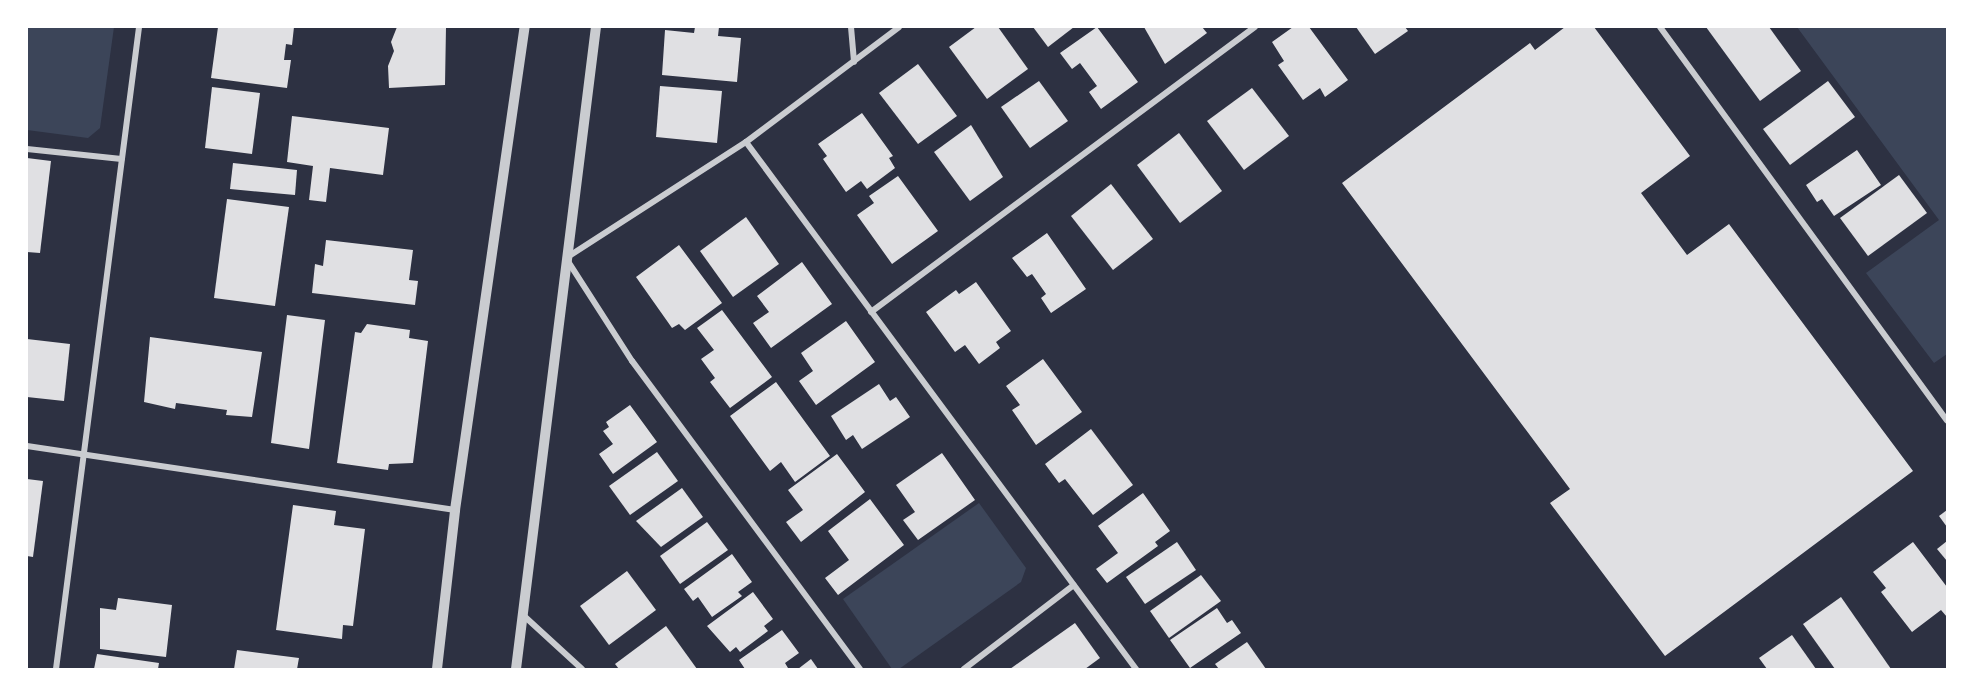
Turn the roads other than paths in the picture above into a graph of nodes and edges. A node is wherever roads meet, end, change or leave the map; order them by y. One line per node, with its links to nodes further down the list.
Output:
1 (139, 27): 11 (street)
2 (525, 27): 17 (street)
3 (596, 27): 12 (street)
4 (850, 27): 8 (street)
5 (900, 27): 8 (street)
6 (1255, 27): 13 (street)
7 (1660, 27): 14 (street)
8 (854, 62): 9 (street)
9 (746, 142): 12 (street); 13 (street)
10 (27, 149): 11 (street)
11 (121, 159): 16 (street)
12 (566, 258): 19 (street); 24 (street)
13 (871, 312): 18 (street)
14 (1947, 420)
15 (27, 446): 16 (street)
16 (84, 453): 17 (street); 20 (street)
17 (455, 510): 21 (street)
18 (1074, 585): 25 (street); 26 (street)
19 (522, 615): 22 (street); 23 (street)
20 (56, 669)
21 (437, 669)
22 (516, 669)
23 (582, 669)
24 (860, 669)
25 (964, 669)
26 (1136, 669)

